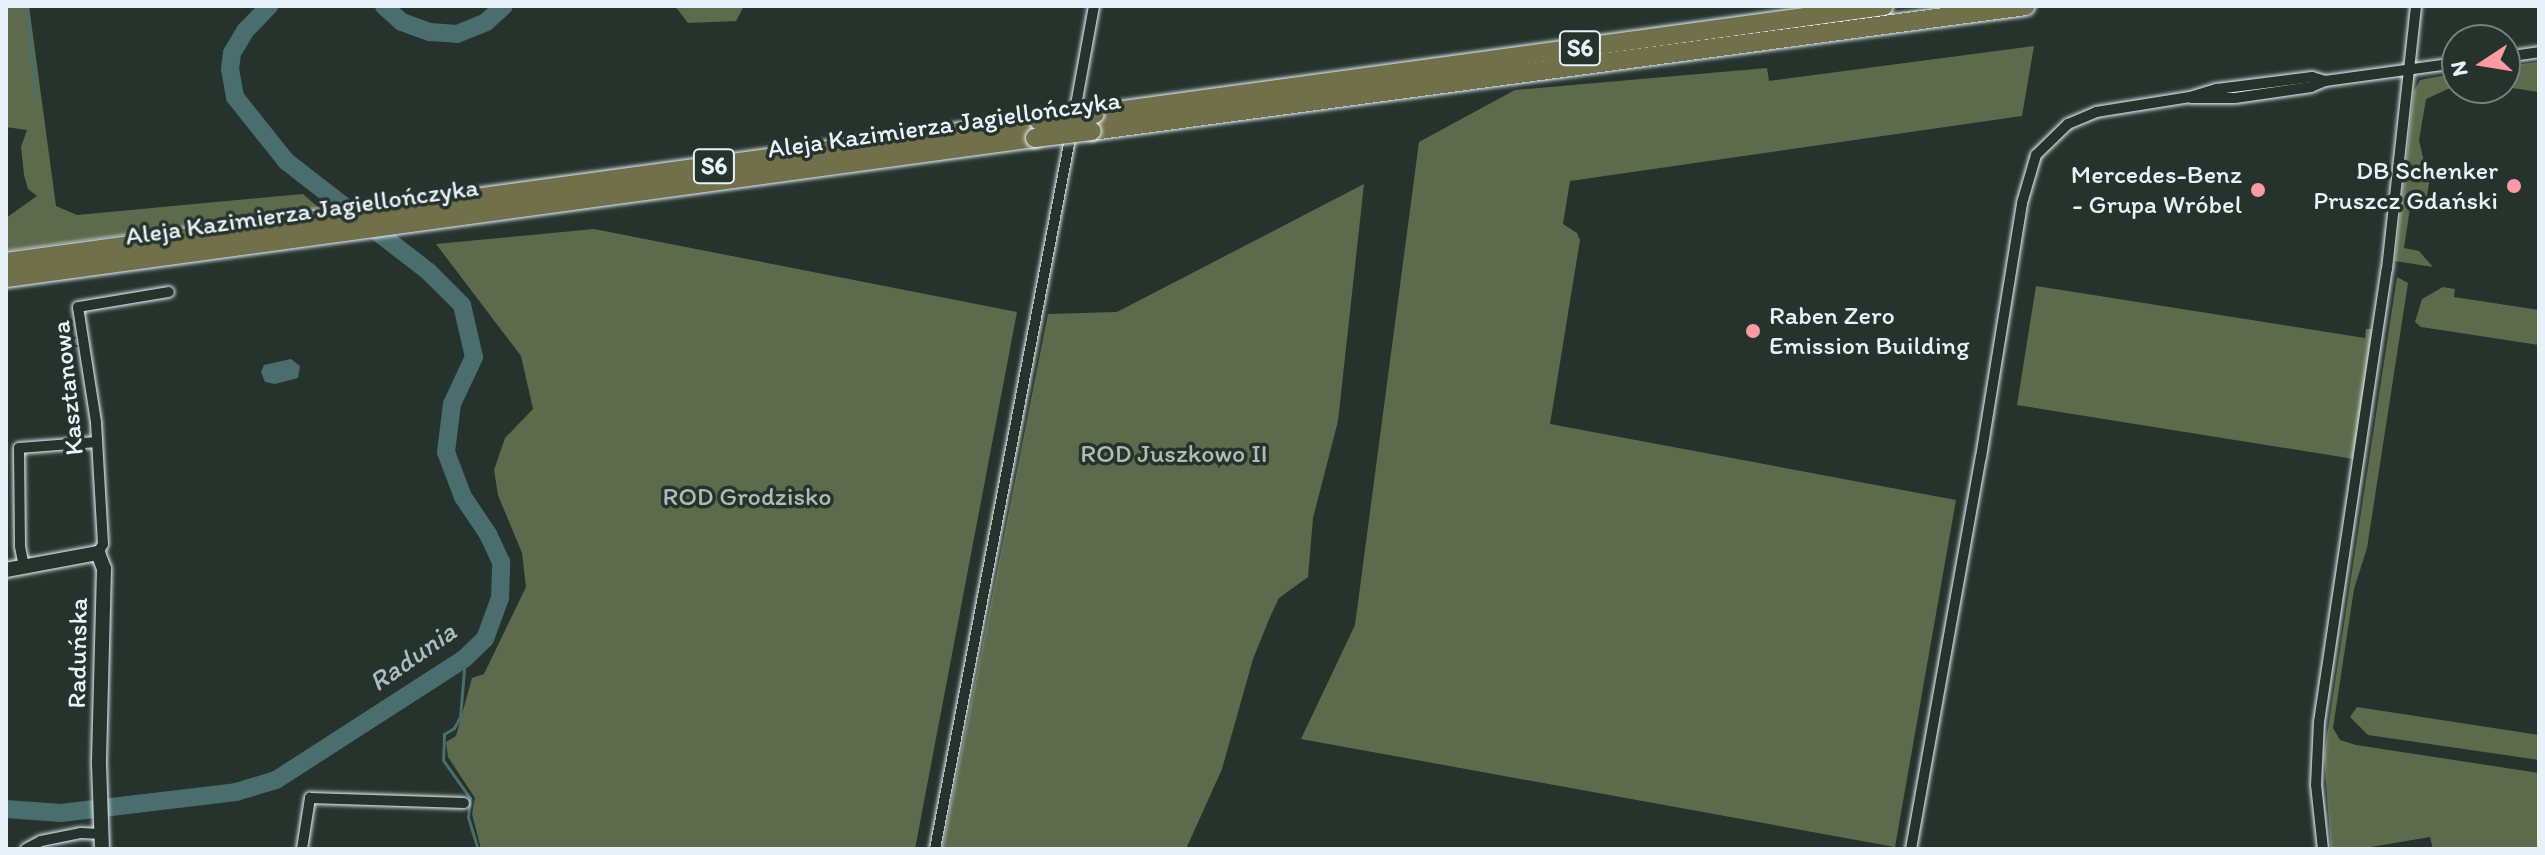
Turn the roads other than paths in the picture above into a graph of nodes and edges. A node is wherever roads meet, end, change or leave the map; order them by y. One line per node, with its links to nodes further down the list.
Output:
1 (1094, 6): 8 (street)
2 (1884, 6): 5 (highway)
3 (2026, 6): 5 (highway)
4 (2416, 6): 7 (street)
5 (1745, 34): 9 (highway, Aleja Kazimierza Jagiellończyka / S6, bridge)
6 (2441, 65): 7 (street)
7 (2411, 69): 25 (street); 26 (street)
8 (1076, 105)
9 (1037, 130): 11 (highway, Aleja Kazimierza Jagiellończyka / S6); 11 (highway, Aleja Kazimierza Jagiellończyka / S6)
10 (1069, 144): 24 (street)
11 (329, 227): 13 (highway, Aleja Kazimierza Jagiellończyka / S6)
12 (6, 262): 13 (highway, Aleja Kazimierza Jagiellończyka / S6)
13 (55, 263): 14 (highway, Aleja Kazimierza Jagiellończyka / S6)
14 (6, 278)
15 (169, 292): 16 (street, Kasztanowa)
16 (97, 442): 17 (street, Kasztanowa); 18 (street)
17 (98, 553): 18 (street, Raduńska); 21 (street, Raduńska)
18 (24, 567): 19 (street, Raduńska)
19 (6, 570)
20 (464, 803): 23 (street)
21 (102, 836): 22 (street)
22 (26, 849)
23 (302, 849)
24 (935, 849)
25 (1911, 849)
26 (2323, 849)

